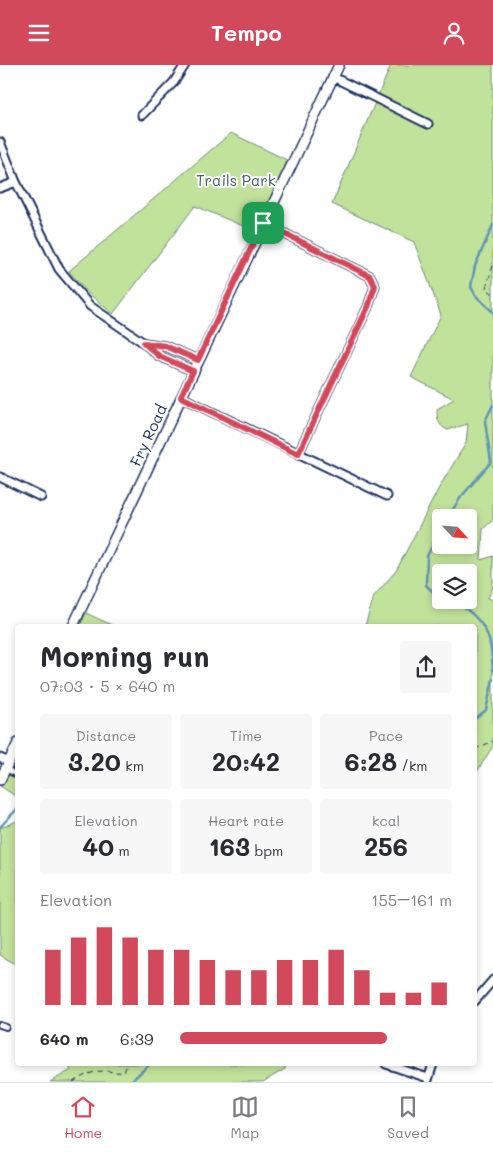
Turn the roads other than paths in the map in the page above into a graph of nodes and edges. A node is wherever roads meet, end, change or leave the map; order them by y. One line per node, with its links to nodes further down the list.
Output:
1 (185, 65): 4 (street)
2 (339, 65): 3 (street, Fry Road)
3 (333, 77): 5 (street); 9 (street, Fry Road)
4 (142, 115)
5 (428, 125)
6 (0, 142): 7 (street)
7 (16, 182): 8 (street); 10 (street)
8 (0, 188)
9 (263, 223): 11 (street, Fry Road); 14 (street)
10 (144, 343): 11 (street); 12 (street)
11 (198, 360): 12 (street, Fry Road)
12 (193, 371): 13 (street, Fry Road)
13 (181, 397): 14 (street); 18 (street, Fry Road)
14 (298, 454): 16 (street)
15 (0, 477): 17 (street)
16 (387, 496)
17 (41, 497)
18 (74, 624)
19 (15, 748): 20 (street)
20 (5, 763): 21 (lane); 22 (street)
21 (15, 773)
22 (0, 780)
23 (493, 980): 24 (street)
24 (477, 999)
25 (0, 1025): 26 (lane)
26 (6, 1027)
27 (391, 1066): 29 (street)
28 (432, 1066): 29 (street)
29 (428, 1080)

